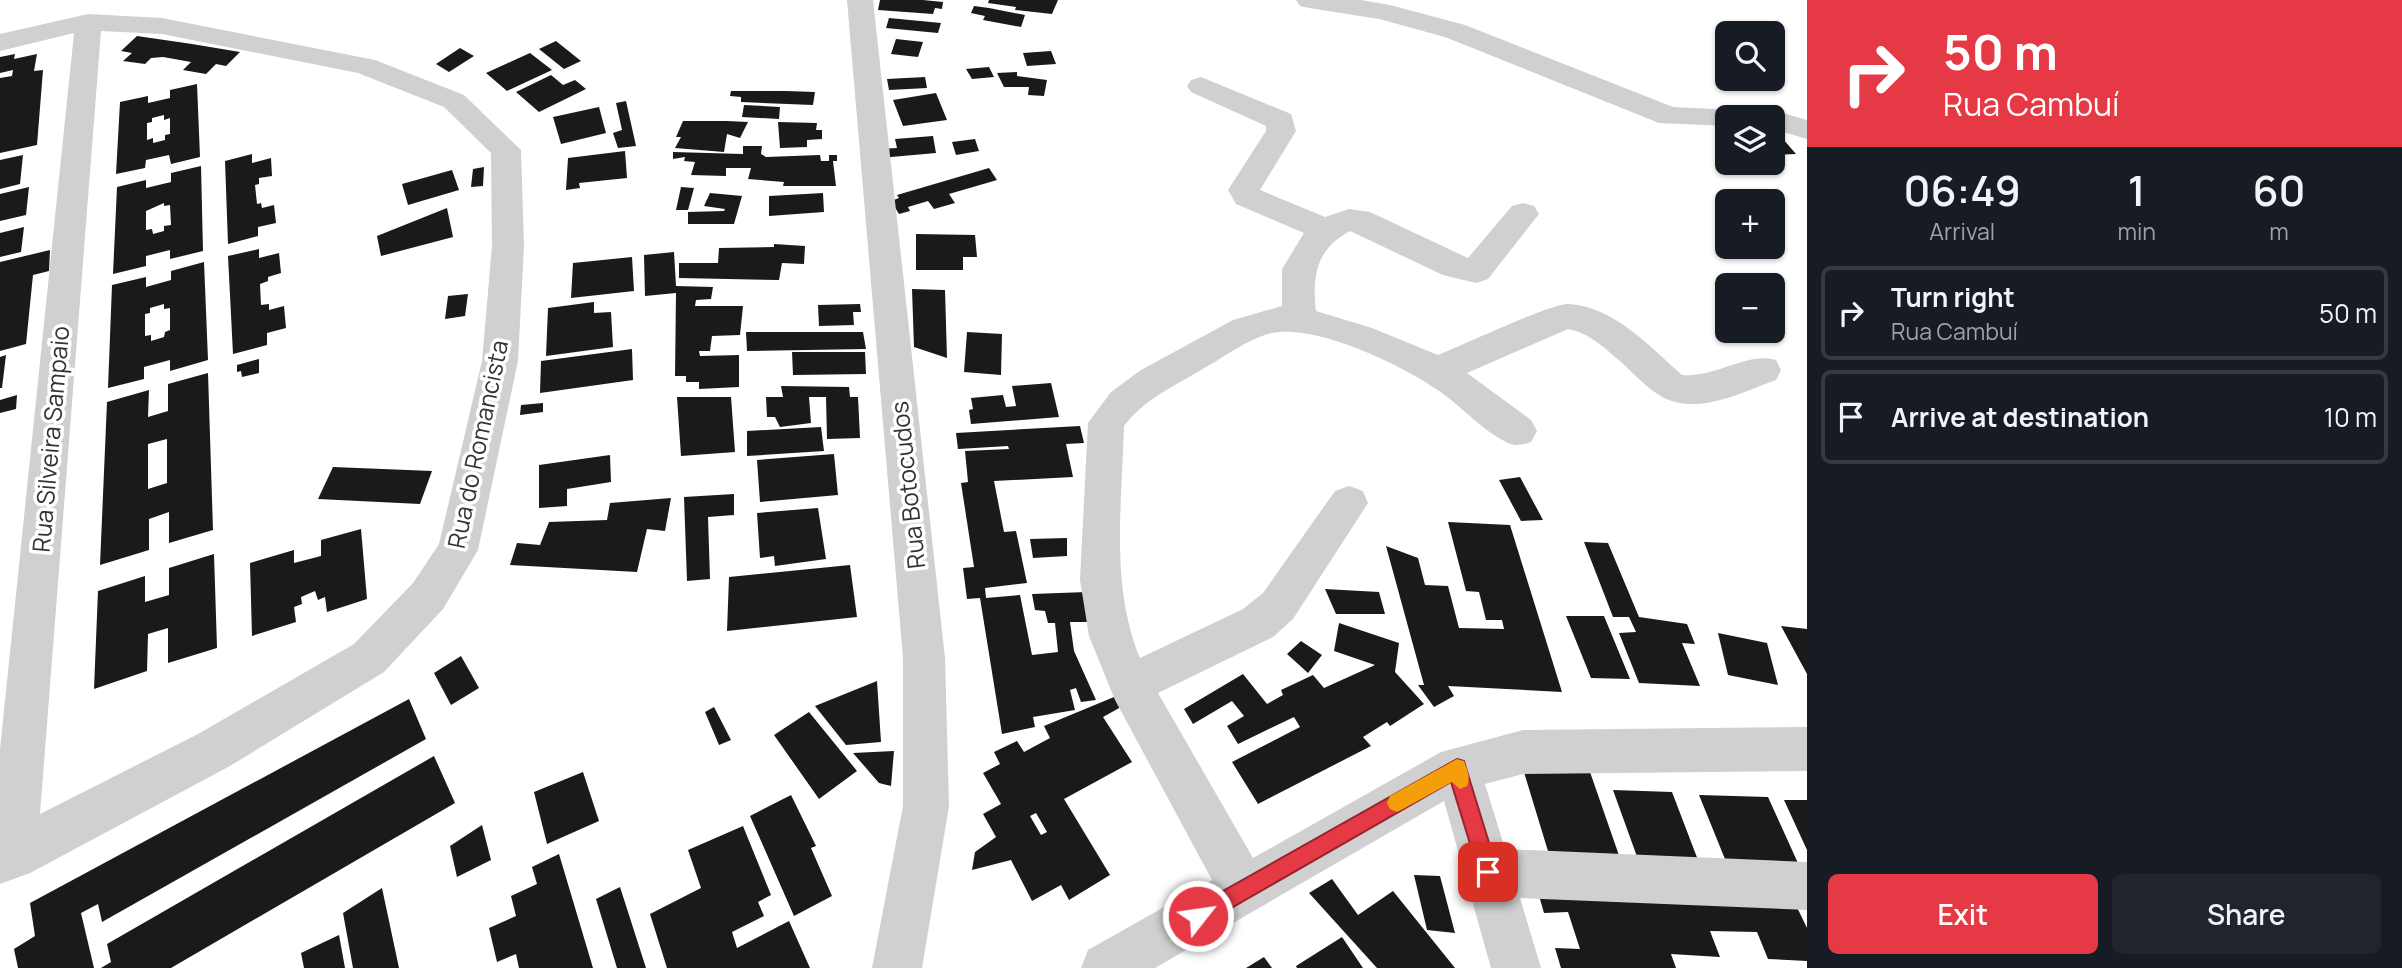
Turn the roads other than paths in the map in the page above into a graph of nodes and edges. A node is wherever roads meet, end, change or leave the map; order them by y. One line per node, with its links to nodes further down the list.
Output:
1 (860, 0): 23 (street, Rua Botocudos)
2 (1309, 0): 6 (street)
3 (88, 22): 4 (street, Rua do Romancista); 19 (street, Rua Silveira Sampaio); 19 (street, Rua do Romancista)
4 (0, 43)
5 (1201, 86): 10 (street)
6 (1715, 117)
7 (1785, 123): 8 (street)
8 (1807, 130)
9 (1523, 214): 10 (street)
10 (1327, 230): 11 (street)
11 (1300, 319): 13 (street); 16 (street)
12 (1763, 370): 13 (street)
13 (1436, 371): 14 (street)
14 (1518, 431)
15 (1349, 503): 16 (street)
16 (1130, 685): 22 (street)
17 (1807, 749): 18 (street)
18 (1457, 768): 20 (street); 22 (street)
19 (6, 858)
20 (1488, 872): 21 (street); 25 (street)
21 (1807, 886)
22 (1244, 890): 24 (street)
23 (897, 968)
24 (1106, 968)
25 (1516, 968)

